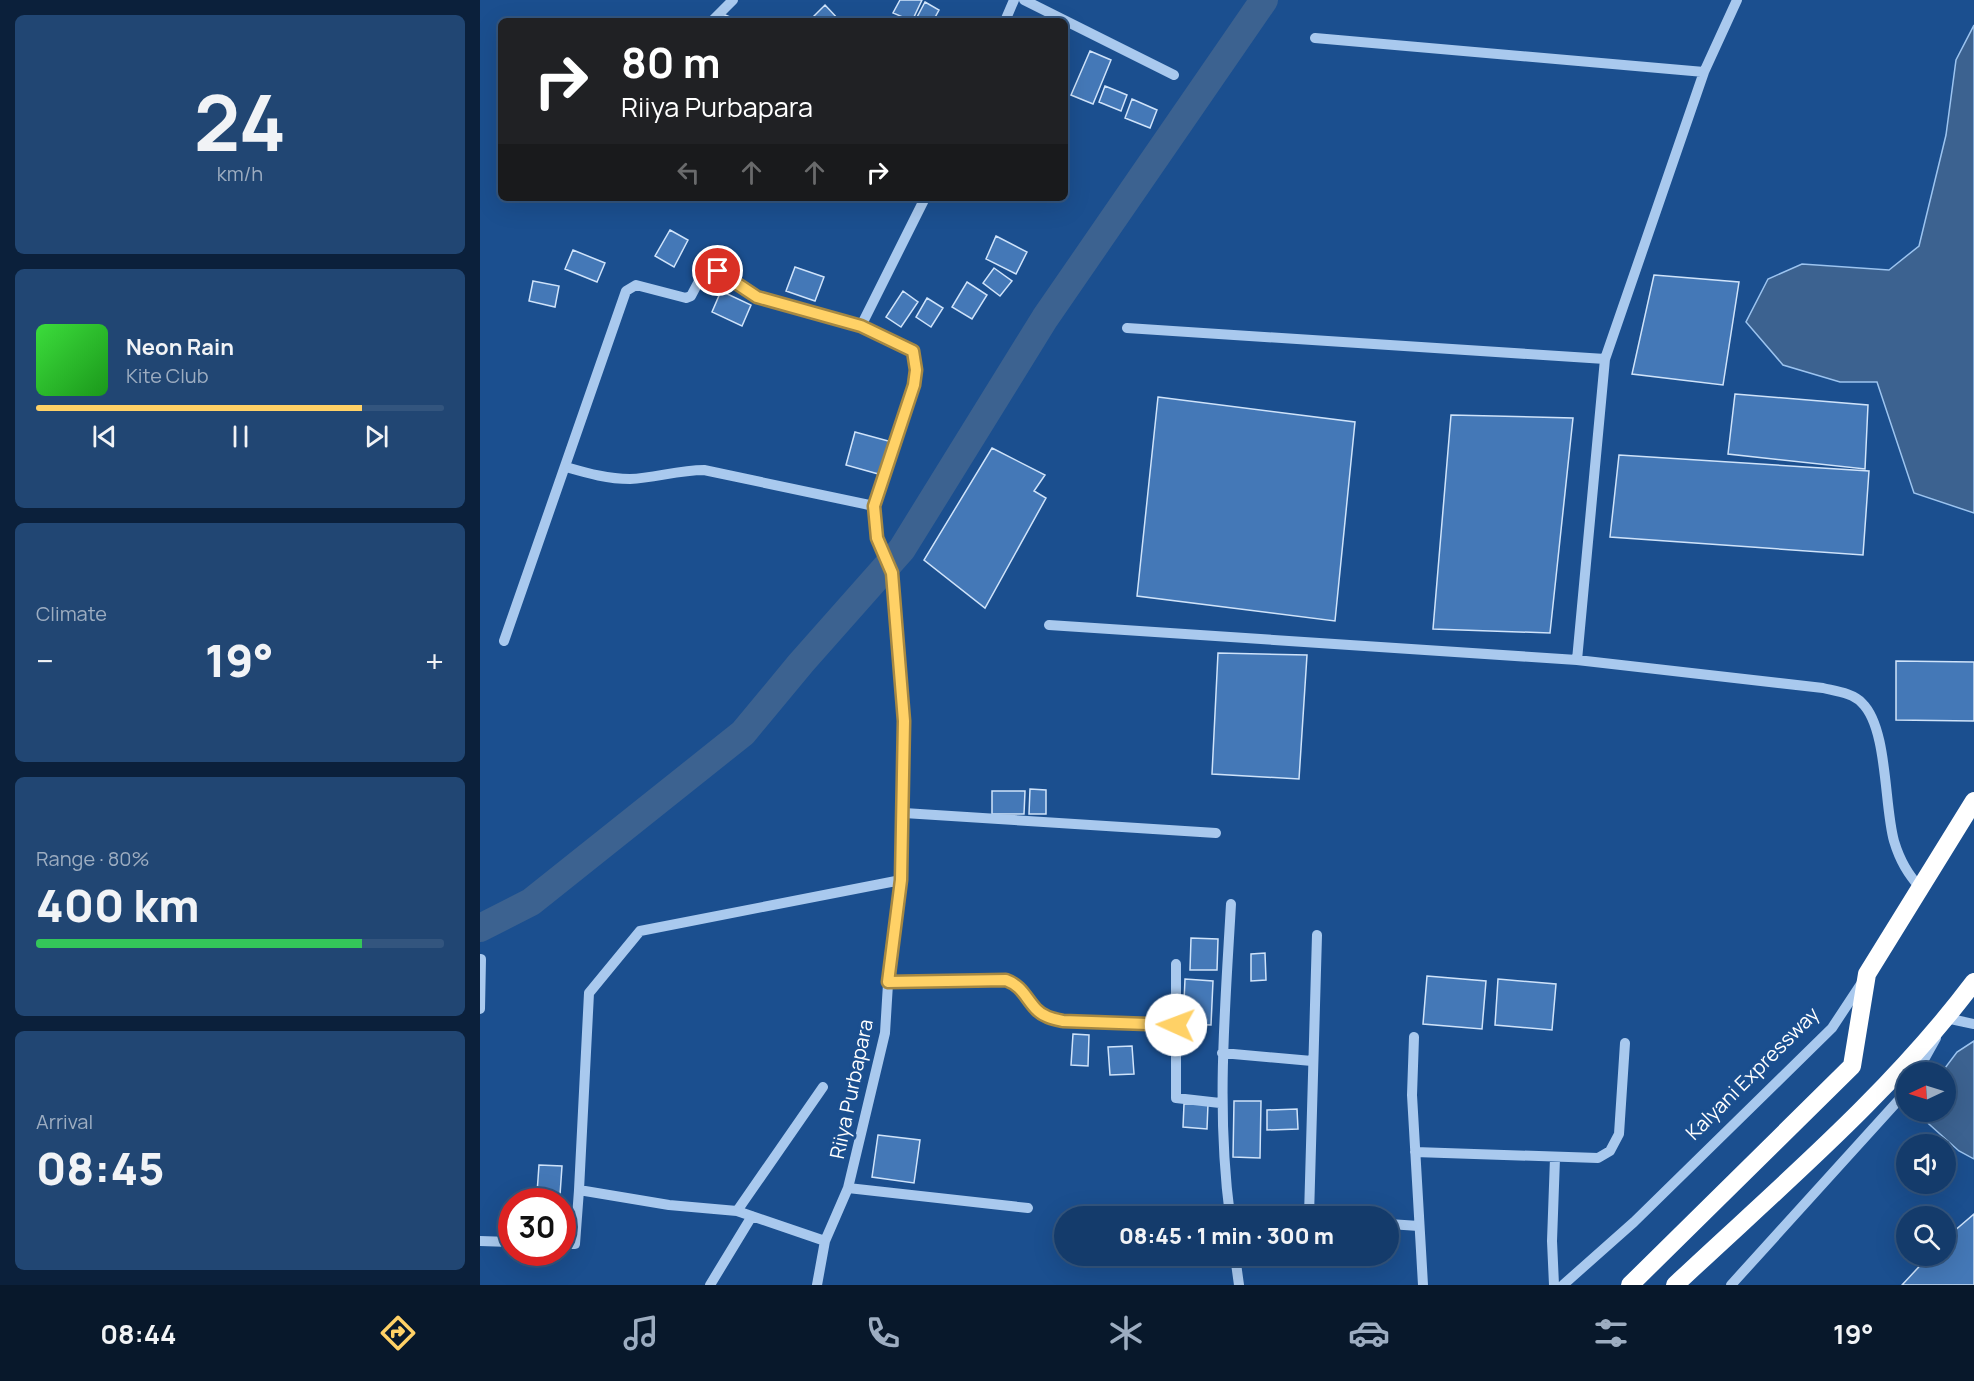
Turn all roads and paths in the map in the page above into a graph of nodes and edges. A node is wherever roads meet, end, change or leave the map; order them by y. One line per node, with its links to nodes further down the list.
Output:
1 (733, 0): 5 (street)
2 (1014, 0): 6 (street)
3 (1024, 0): 7 (street)
4 (1737, 0): 10 (street)
5 (715, 18)
6 (1006, 18)
7 (1060, 18)
8 (1068, 22): 11 (street)
9 (1315, 38): 10 (street)
10 (1704, 72): 15 (street)
11 (1174, 75)
12 (924, 201): 13 (street)
13 (861, 326): 16 (street); 17 (street)
14 (1127, 328): 15 (street)
15 (1605, 359): 20 (street)
16 (566, 467): 17 (street); 19 (street)
17 (874, 506): 22 (street, Riiya Purbapara)
18 (1049, 625): 20 (street)
19 (504, 641)
20 (1577, 660): 25 (street)
21 (1974, 801): 25 (highway, Kalyani Expressway)
22 (904, 813): 23 (street); 24 (street, Riiya Purbapara)
23 (1216, 834)
24 (901, 880): 31 (street, Riiya Purbapara); 48 (street)
25 (1921, 889): 30 (highway, Kalyani Expressway)
26 (1231, 904): 39 (street)
27 (1317, 935): 40 (street)
28 (481, 959): 33 (street)
29 (1176, 964): 36 (street)
30 (1867, 974): 66 (street, Kalyani Expressway); 67 (highway)
31 (888, 982): 36 (street); 47 (street, Riiya Purbapara)
32 (1974, 982): 34 (highway)
33 (480, 1009)
34 (1946, 1018): 35 (street); 41 (street); 68 (highway)
35 (1974, 1024)
36 (1176, 1025): 43 (street)
37 (1414, 1037): 45 (street)
38 (1625, 1043): 46 (street)
39 (1222, 1053): 40 (street); 43 (street)
40 (1312, 1061): 50 (street)
41 (1922, 1062)
42 (823, 1088): 52 (street)
43 (1220, 1103): 49 (street)
44 (1896, 1103): 69 (street)
45 (1415, 1152): 46 (street); 55 (street)
46 (1555, 1158): 65 (street)
47 (848, 1188): 51 (street); 57 (street, Riiya Purbapara)
48 (579, 1190): 52 (street); 56 (street)
49 (1229, 1206)
50 (1309, 1206)
51 (1028, 1208)
52 (737, 1211): 53 (street)
53 (752, 1216): 57 (street); 61 (street)
54 (1399, 1225): 55 (street)
55 (1419, 1226): 64 (street)
56 (576, 1230)
57 (825, 1240): 62 (street, Riiya Purbapara)
58 (480, 1241): 59 (street)
59 (498, 1242)
60 (1236, 1266): 63 (street)
61 (711, 1285)
62 (817, 1285)
63 (1239, 1285)
64 (1423, 1285)
65 (1554, 1285)
66 (1563, 1285)
67 (1630, 1285)
68 (1675, 1285)
69 (1731, 1285)

